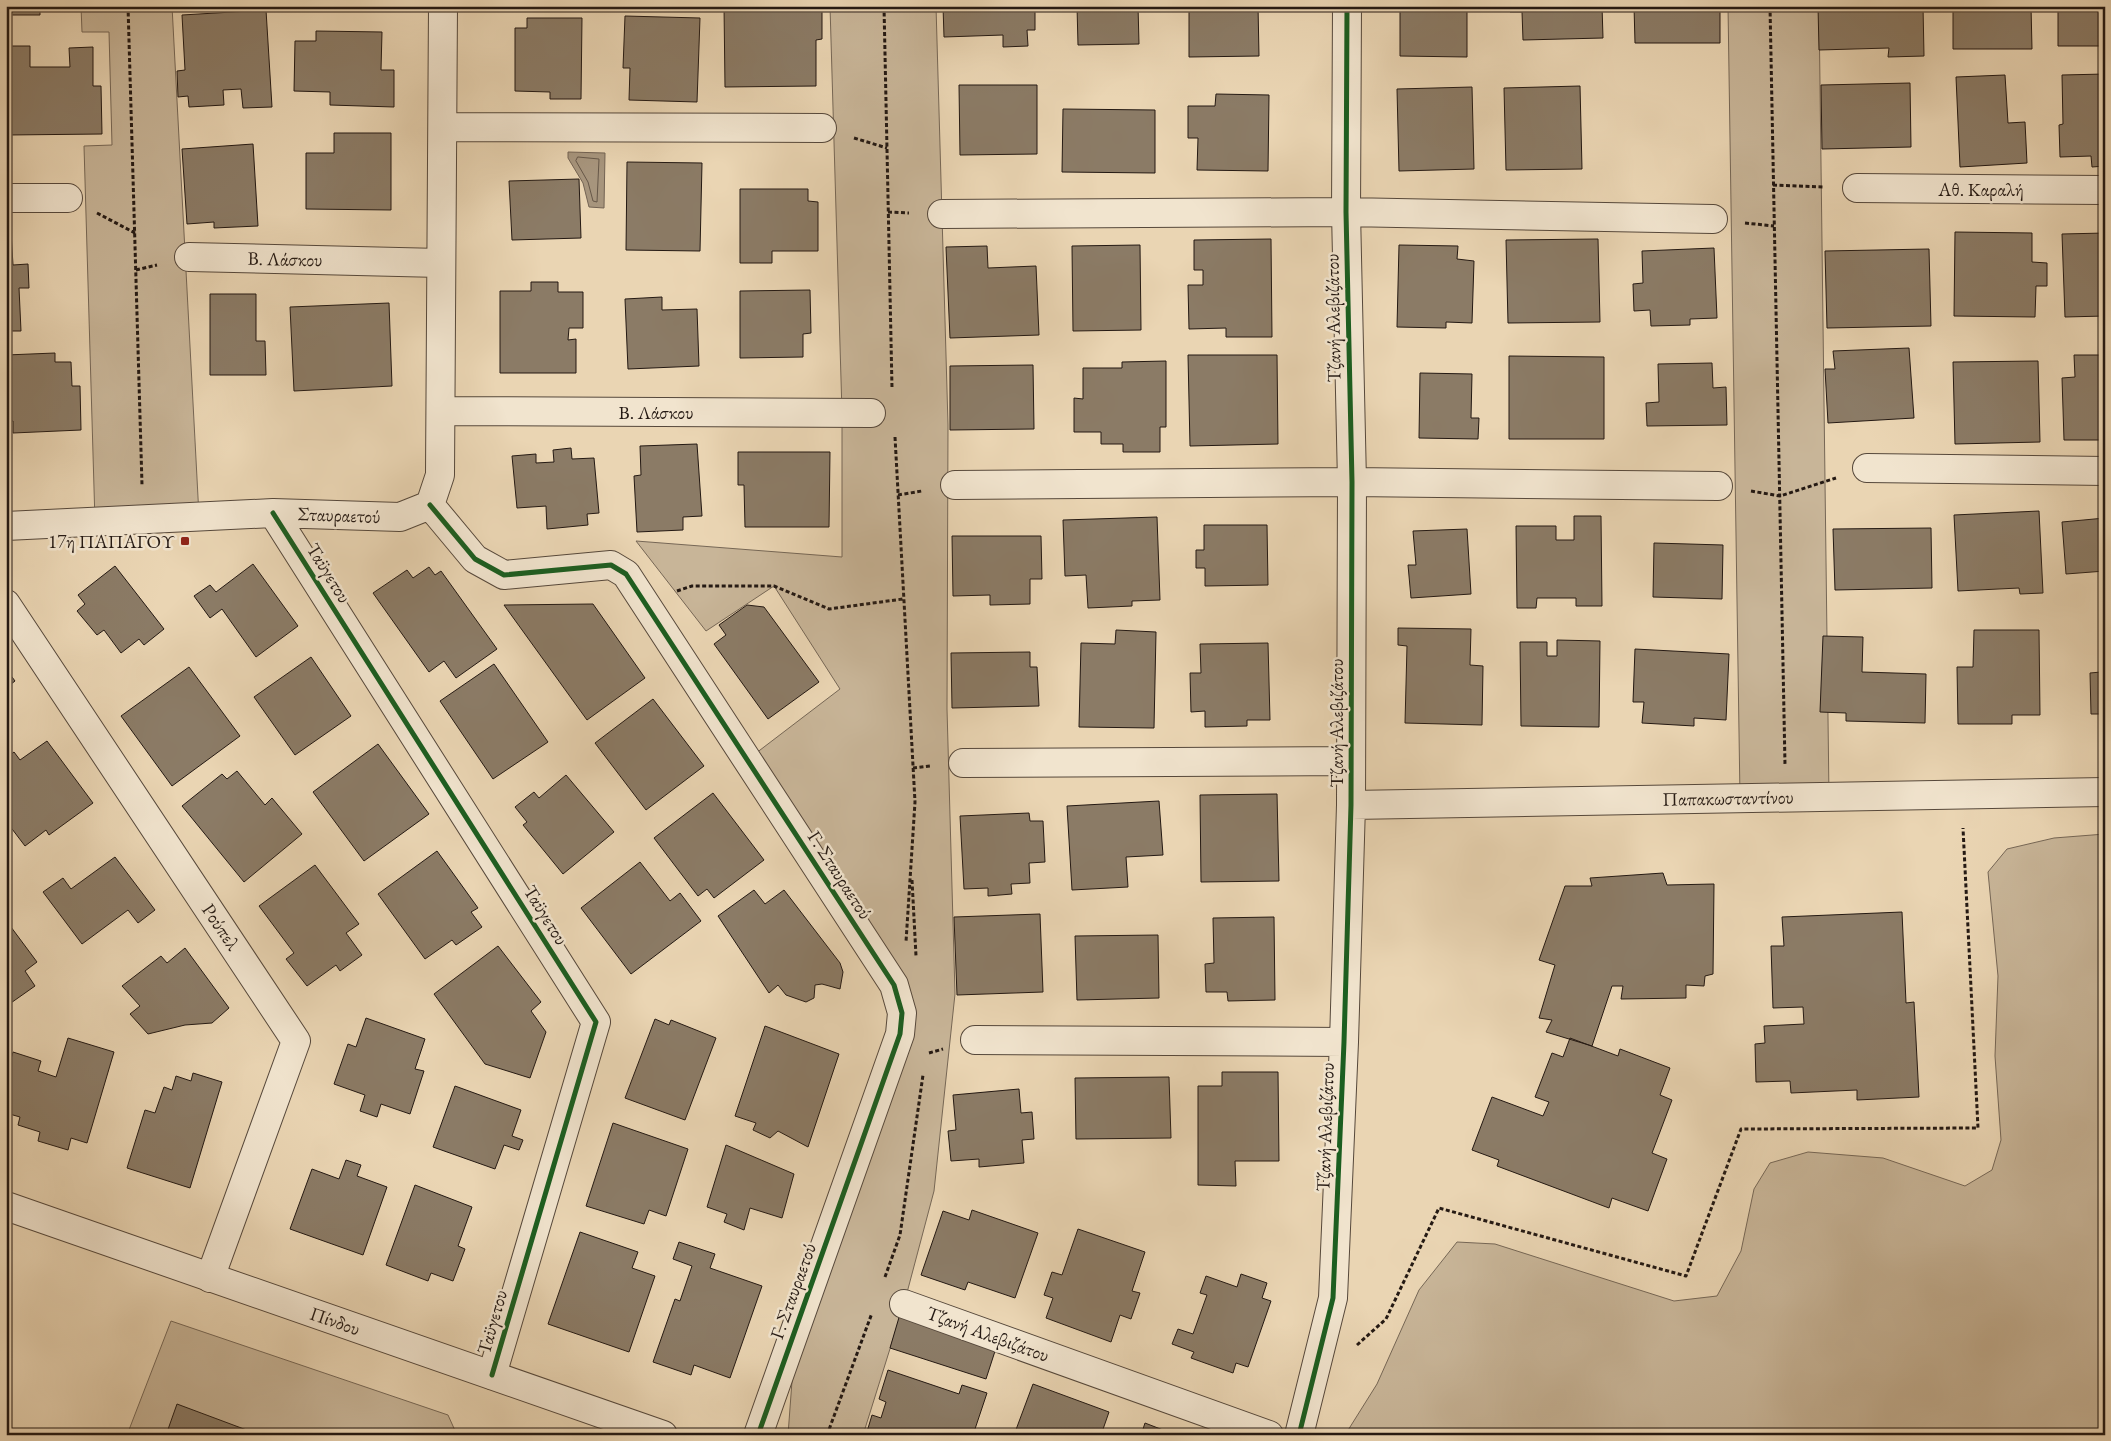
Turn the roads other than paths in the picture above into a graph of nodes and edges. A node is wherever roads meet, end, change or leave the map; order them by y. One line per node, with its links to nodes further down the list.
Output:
1 (443, 6): 3 (street)
2 (1347, 6): 9 (street, Τζανή Αλεβιζάτου)
3 (444, 127): 4 (street); 13 (street)
4 (822, 128)
5 (1857, 188): 6 (street, Αθ. Καραλή)
6 (2105, 190)
7 (6, 198): 8 (street)
8 (68, 198)
9 (1346, 212): 10 (street); 11 (street); 18 (street, Τζανή Αλεβιζάτου)
10 (942, 214)
11 (1713, 219)
12 (189, 257): 13 (street, Β. Λάσκου)
13 (440, 262): 14 (street)
14 (441, 411): 15 (street, Β. Λάσκου); 21 (street)
15 (871, 413)
16 (1867, 468): 17 (street)
17 (2105, 471)
18 (1352, 482): 19 (street); 20 (street); 25 (street, Τζανή Αλεβιζάτου)
19 (955, 485)
20 (1718, 486)
21 (430, 505): 22 (street, Σταυραετού); 36 (street, Γ. Σταυραετού)
22 (273, 513): 23 (street, Σταυραετού); 34 (street, Ταϋγετου)
23 (6, 526)
24 (6, 604): 32 (street, Ρούπελ)
25 (1350, 761): 26 (street, Τζανή Αλεβιζάτου); 28 (street, Τζανή Αλεβιζάτου)
26 (963, 763)
27 (2105, 792): 28 (street, Παπακωσταντίνου)
28 (1351, 805): 30 (street, Τζανή Αλεβιζάτου)
29 (975, 1040): 30 (street, Τζανή Αλεβιζάτου)
30 (1344, 1042): 38 (street, Τζανή Αλεβιζάτου)
31 (6, 1206): 32 (street, Πίνδου)
32 (210, 1278): 34 (street, Πίνδου)
33 (904, 1304): 37 (street, Τζανή Αλεβιζάτου)
34 (492, 1375): 35 (street, Πίνδου)
35 (663, 1435)
36 (758, 1435)
37 (1269, 1435)
38 (1299, 1435)

